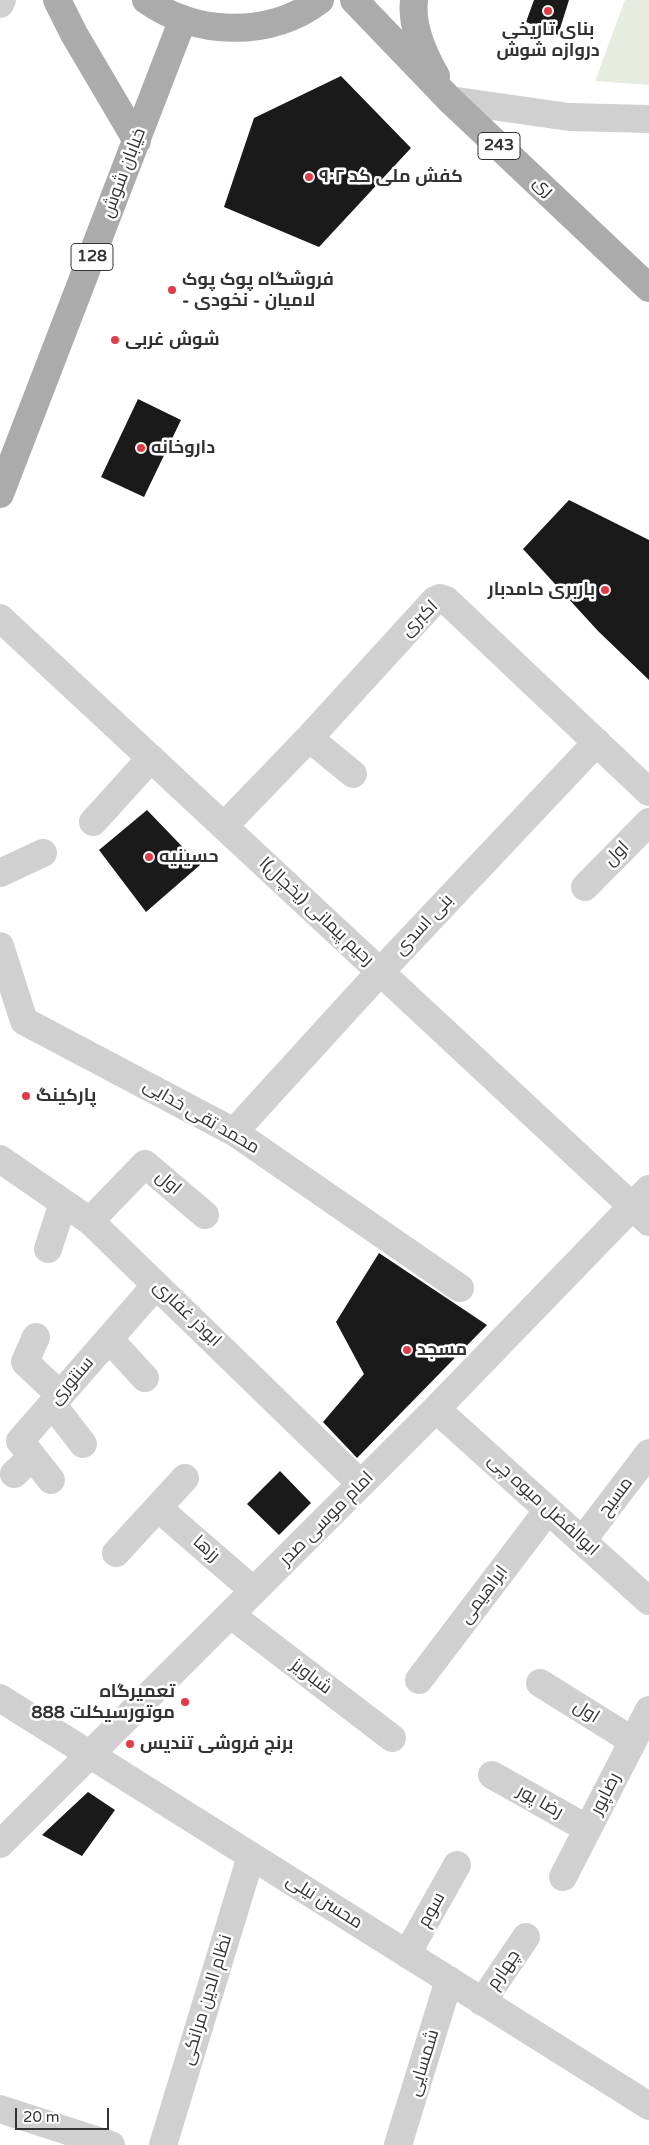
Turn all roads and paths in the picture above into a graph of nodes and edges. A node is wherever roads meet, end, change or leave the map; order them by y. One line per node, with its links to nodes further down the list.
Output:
1 (2, 0): 7 (street)
2 (58, 0): 11 (main road)
3 (146, 0): 8 (main road)
4 (320, 0): 8 (main road)
5 (354, 0): 9 (main road, ری / 243)
6 (414, 0): 9 (main road)
7 (0, 4)
8 (184, 19): 11 (main road, خیابان شوش / 128)
9 (450, 100): 10 (street); 12 (main road, ری / 243)
10 (649, 119)
11 (137, 141): 13 (main road, خیابان شوش / 128)
12 (649, 288)
13 (0, 494)
14 (0, 618): 17 (street, رحیم پیمانی (یخچال)ا)
15 (309, 738): 16 (street, اکبری); 18 (street); 22 (street, اکبری)
16 (597, 742): 19 (street, اکبری); 27 (street, بنی اسدی)
17 (151, 758): 20 (street); 22 (street, رحیم پیمانی (یخچال)ا)
18 (353, 774)
19 (649, 792)
20 (93, 822)
21 (649, 822): 25 (street, اول)
22 (224, 826): 27 (street, رحیم پیمانی (یخچال)ا)
23 (43, 853): 24 (street)
24 (0, 873)
25 (586, 887)
26 (0, 946): 28 (street, محمد تقی خدایی)
27 (380, 972): 28 (street, بنی اسدی); 31 (street, رحیم پیمانی (یخچال)ا)
28 (234, 1132): 36 (street, محمد تقی خدایی)
29 (0, 1159): 30 (street, ابوذر غفاری)
30 (63, 1203): 33 (street, ابوذر غفاری); 34 (street)
31 (643, 1206): 41 (street, امام موسی صدر)
32 (205, 1215): 33 (street, اول)
33 (90, 1221): 35 (street, ابوذر غفاری)
34 (48, 1249)
35 (156, 1284): 38 (street, سنتوری); 46 (street, ابوذر غفاری)
36 (460, 1288)
37 (36, 1337): 40 (street)
38 (109, 1339): 39 (street); 40 (street, سنتوری)
39 (145, 1378)
40 (56, 1399): 42 (street); 45 (street, سنتوری)
41 (436, 1409): 46 (street, امام موسی صدر); 48 (street, ابوالفضل میوه چی)
42 (84, 1444)
43 (649, 1453): 49 (street, مسیح)
44 (185, 1478): 47 (street)
45 (51, 1480)
46 (362, 1484): 51 (street, امام موسی صدر)
47 (158, 1508): 50 (street); 51 (street, رزها)
48 (548, 1510): 49 (street, ابوالفضل میوه چی); 54 (street, ابراهیمی)
49 (582, 1541): 52 (street, ابوالفضل میوه چی)
50 (116, 1554)
51 (254, 1591): 53 (street, امام موسی صدر)
52 (649, 1601)
53 (231, 1615): 58 (street, شباویز); 60 (street, امام موسی صدر)
54 (419, 1680)
55 (540, 1683): 59 (street, اول)
56 (0, 1698): 60 (street, محسن نیلی)
57 (649, 1710): 59 (street, رضاپور)
58 (392, 1738)
59 (633, 1741): 62 (street, رضاپور)
60 (89, 1754): 63 (street, امام موسی صدر); 64 (street, محسن نیلی)
61 (492, 1775): 62 (street, رضا پور)
62 (588, 1829): 66 (street, رضاپور)
63 (0, 1844)
64 (251, 1856): 68 (street, محسن نیلی); 74 (street, نظام الدین مرانکی)
65 (456, 1865): 68 (street, سوم)
66 (563, 1877)
67 (526, 1937): 70 (street, چهارم)
68 (407, 1954): 69 (street, محسن نیلی)
69 (449, 1980): 70 (street, محسن نیلی); 75 (street, شمسایی)
70 (482, 2002): 71 (street, محسن نیلی)
71 (649, 2106)
72 (0, 2109): 73 (street)
73 (112, 2145)
74 (163, 2145)
75 (398, 2145)

